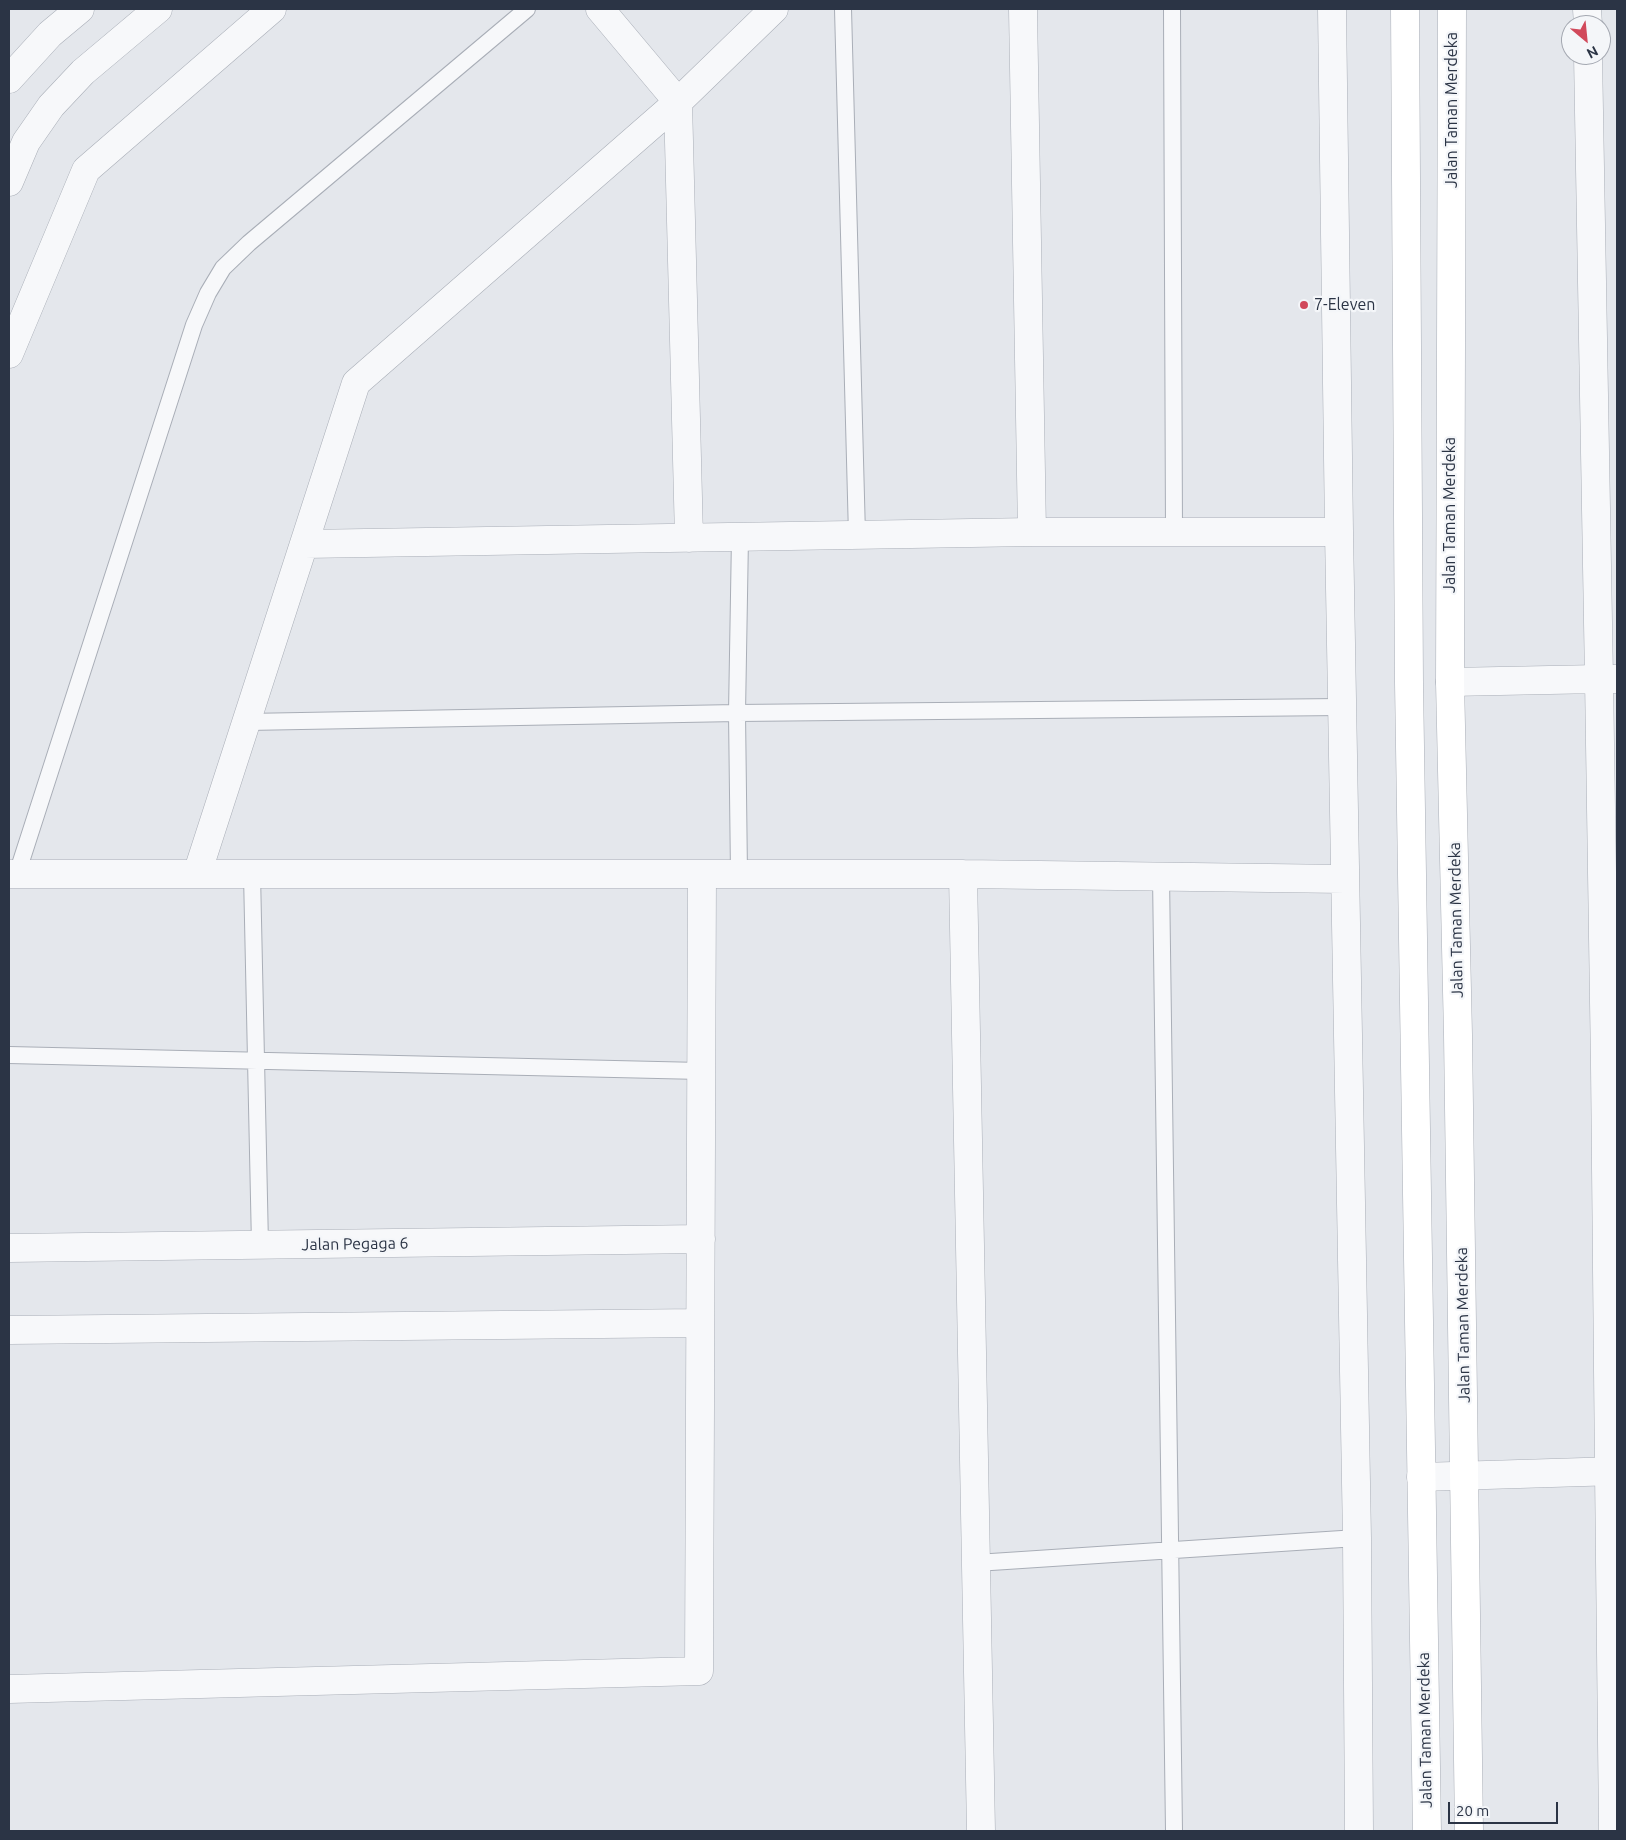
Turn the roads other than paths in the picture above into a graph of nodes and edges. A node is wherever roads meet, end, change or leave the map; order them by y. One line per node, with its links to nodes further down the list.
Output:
1 (80, 9): 14 (street)
2 (158, 9): 16 (street)
3 (272, 9): 17 (street)
4 (527, 9): 30 (lane)
5 (600, 9): 15 (street)
6 (774, 9): 15 (street)
7 (843, 9): 21 (lane)
8 (1023, 9): 18 (street)
9 (1172, 9): 19 (lane)
10 (1332, 9): 20 (street)
11 (1406, 9): 49 (main road, Jalan Taman Merdeka)
12 (1452, 9): 26 (main road, Jalan Taman Merdeka)
13 (1588, 65): 25 (street)
14 (9, 79)
15 (678, 102): 23 (street); 24 (street)
16 (9, 182)
17 (9, 354)
18 (1032, 532): 19 (street); 21 (street)
19 (1174, 532): 20 (street)
20 (1338, 532): 27 (street)
21 (857, 535): 22 (street)
22 (740, 537): 23 (street); 28 (lane)
23 (689, 538): 24 (street)
24 (305, 544): 29 (street)
25 (1608, 679): 26 (street); 40 (street)
26 (1450, 682): 48 (main road, Jalan Taman Merdeka)
27 (1341, 707): 28 (lane); 37 (street)
28 (737, 713): 29 (lane); 34 (lane)
29 (247, 722): 31 (street)
30 (13, 874): 31 (street)
31 (198, 874): 32 (street)
32 (252, 874): 33 (street); 39 (lane)
33 (702, 874): 34 (street); 41 (street)
34 (739, 874): 35 (street)
35 (964, 874): 36 (street); 52 (street)
36 (1161, 876): 37 (street); 51 (lane)
37 (1345, 879): 50 (street)
38 (9, 1055): 39 (lane)
39 (257, 1061): 41 (lane); 43 (lane)
40 (1611, 1066): 47 (street)
41 (701, 1071): 42 (street)
42 (700, 1239): 43 (street, Jalan Pegaga 6); 45 (street)
43 (260, 1245): 44 (street, Jalan Pegaga 6)
44 (9, 1248)
45 (700, 1323): 46 (street); 54 (street)
46 (9, 1330)
47 (1613, 1471): 48 (street); 53 (street)
48 (1465, 1475): 49 (street); 59 (main road, Jalan Taman Merdeka)
49 (1421, 1477): 58 (main road, Jalan Taman Merdeka)
50 (1357, 1538): 51 (lane); 57 (street)
51 (1171, 1550): 52 (lane); 56 (lane)
52 (976, 1564): 55 (street)
53 (1614, 1623): 60 (street)
54 (9, 1689)
55 (981, 1831)
56 (1174, 1831)
57 (1360, 1831)
58 (1426, 1831)
59 (1470, 1831)
60 (1613, 1831)

